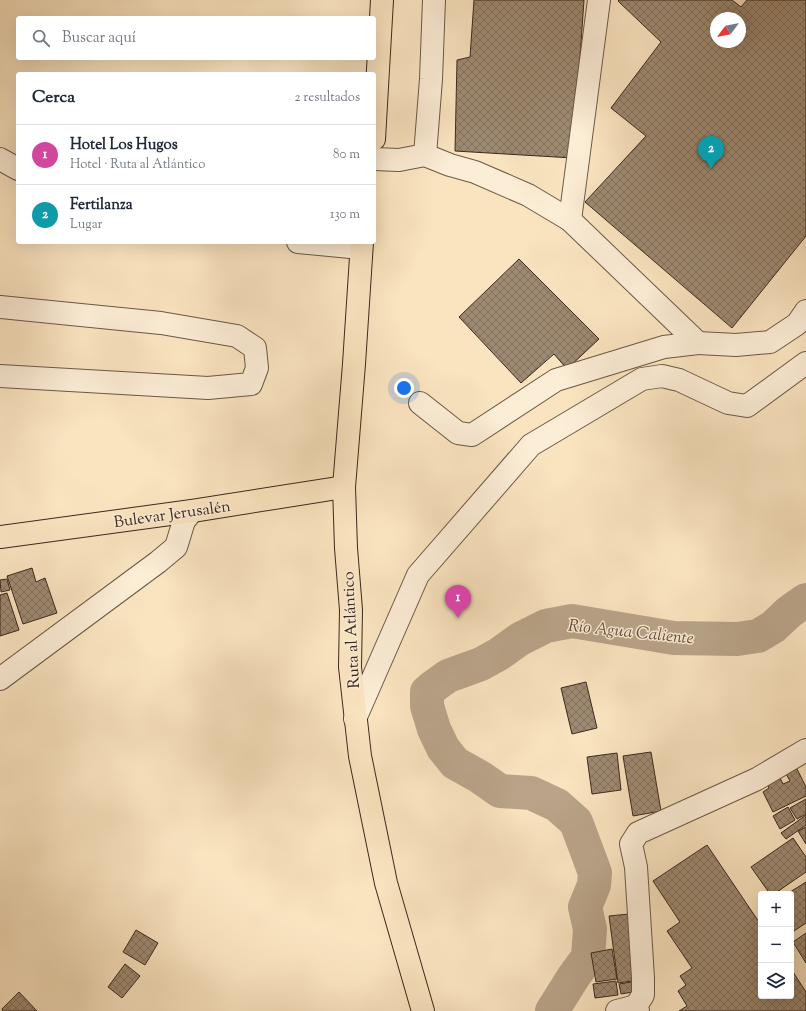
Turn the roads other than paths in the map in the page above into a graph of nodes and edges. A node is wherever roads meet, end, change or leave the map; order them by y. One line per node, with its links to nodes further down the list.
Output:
1 (382, 0): 4 (main road)
2 (434, 0): 5 (street)
3 (599, 0): 9 (street)
4 (376, 104)
5 (425, 155): 7 (street); 9 (street)
6 (0, 159): 8 (street)
7 (376, 159)
8 (16, 168)
9 (570, 220): 14 (street)
10 (341, 244): 11 (street)
11 (362, 245): 18 (main road, Ruta al Atlántico)
12 (0, 307): 16 (street)
13 (806, 311): 14 (street)
14 (698, 342): 17 (street)
15 (806, 363): 22 (street)
16 (0, 376)
17 (420, 403)
18 (344, 487): 19 (main road, Bulevar Jerusalén); 22 (main road, Ruta al Atlántico)
19 (192, 511): 20 (main road, Bulevar Jerusalén); 21 (street)
20 (0, 537)
21 (0, 679)
22 (356, 719): 25 (main road, Ruta al Atlántico)
23 (806, 750): 24 (street)
24 (630, 1009)
25 (423, 1011)

